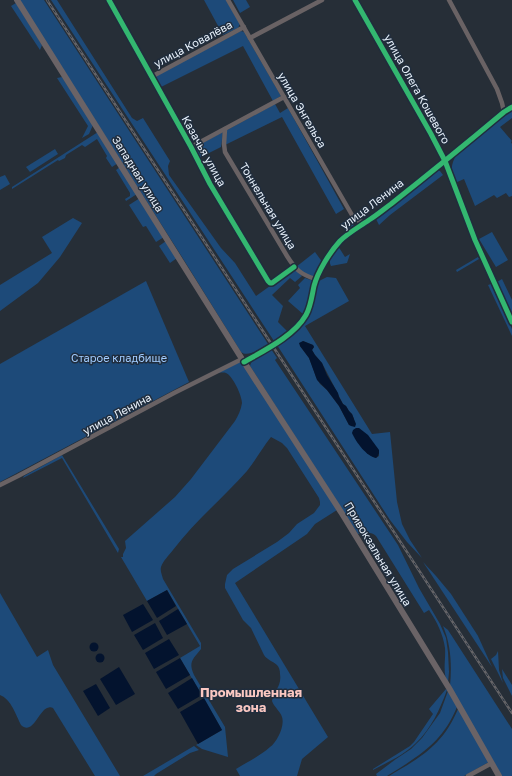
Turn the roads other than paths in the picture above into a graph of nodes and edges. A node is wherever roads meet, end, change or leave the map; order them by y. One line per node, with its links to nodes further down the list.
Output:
1 (17, 0): 22 (main road, Западная улица)
2 (109, 0): 9 (street, Казачья улица)
3 (228, 0): 7 (street, улица Энгельса)
4 (322, 0): 8 (street)
5 (356, 0): 15 (street, улица Олега Кошевого)
6 (449, 0): 12 (street)
7 (244, 27): 8 (street, улица Энгельса); 9 (street, улица Ковалёва)
8 (250, 38): 10 (street, улица Энгельса)
9 (151, 77): 14 (street, Казачья улица)
10 (284, 97): 13 (street); 16 (street, улица Энгельса)
11 (512, 108): 12 (street, улица Ленина)
12 (504, 112): 15 (street, улица Ленина)
13 (225, 129): 14 (street); 17 (street, Тоннельная улица)
14 (191, 147): 17 (street, Казачья улица)
15 (444, 161): 16 (street, улица Ленина); 19 (street, улица Олега Кошевого)
16 (365, 223): 18 (street, улица Ленина)
17 (294, 266): 18 (street, Тоннельная улица)
18 (316, 279): 20 (street, улица Ленина)
19 (511, 320)
20 (277, 342)
21 (269, 347): 22 (street, улица Ленина)
22 (243, 360): 23 (street, улица Ленина); 24 (main road, Привокзальная улица)
23 (0, 485)
24 (492, 762): 25 (street); 26 (main road, Привокзальная улица)
25 (468, 776)
26 (500, 776)

